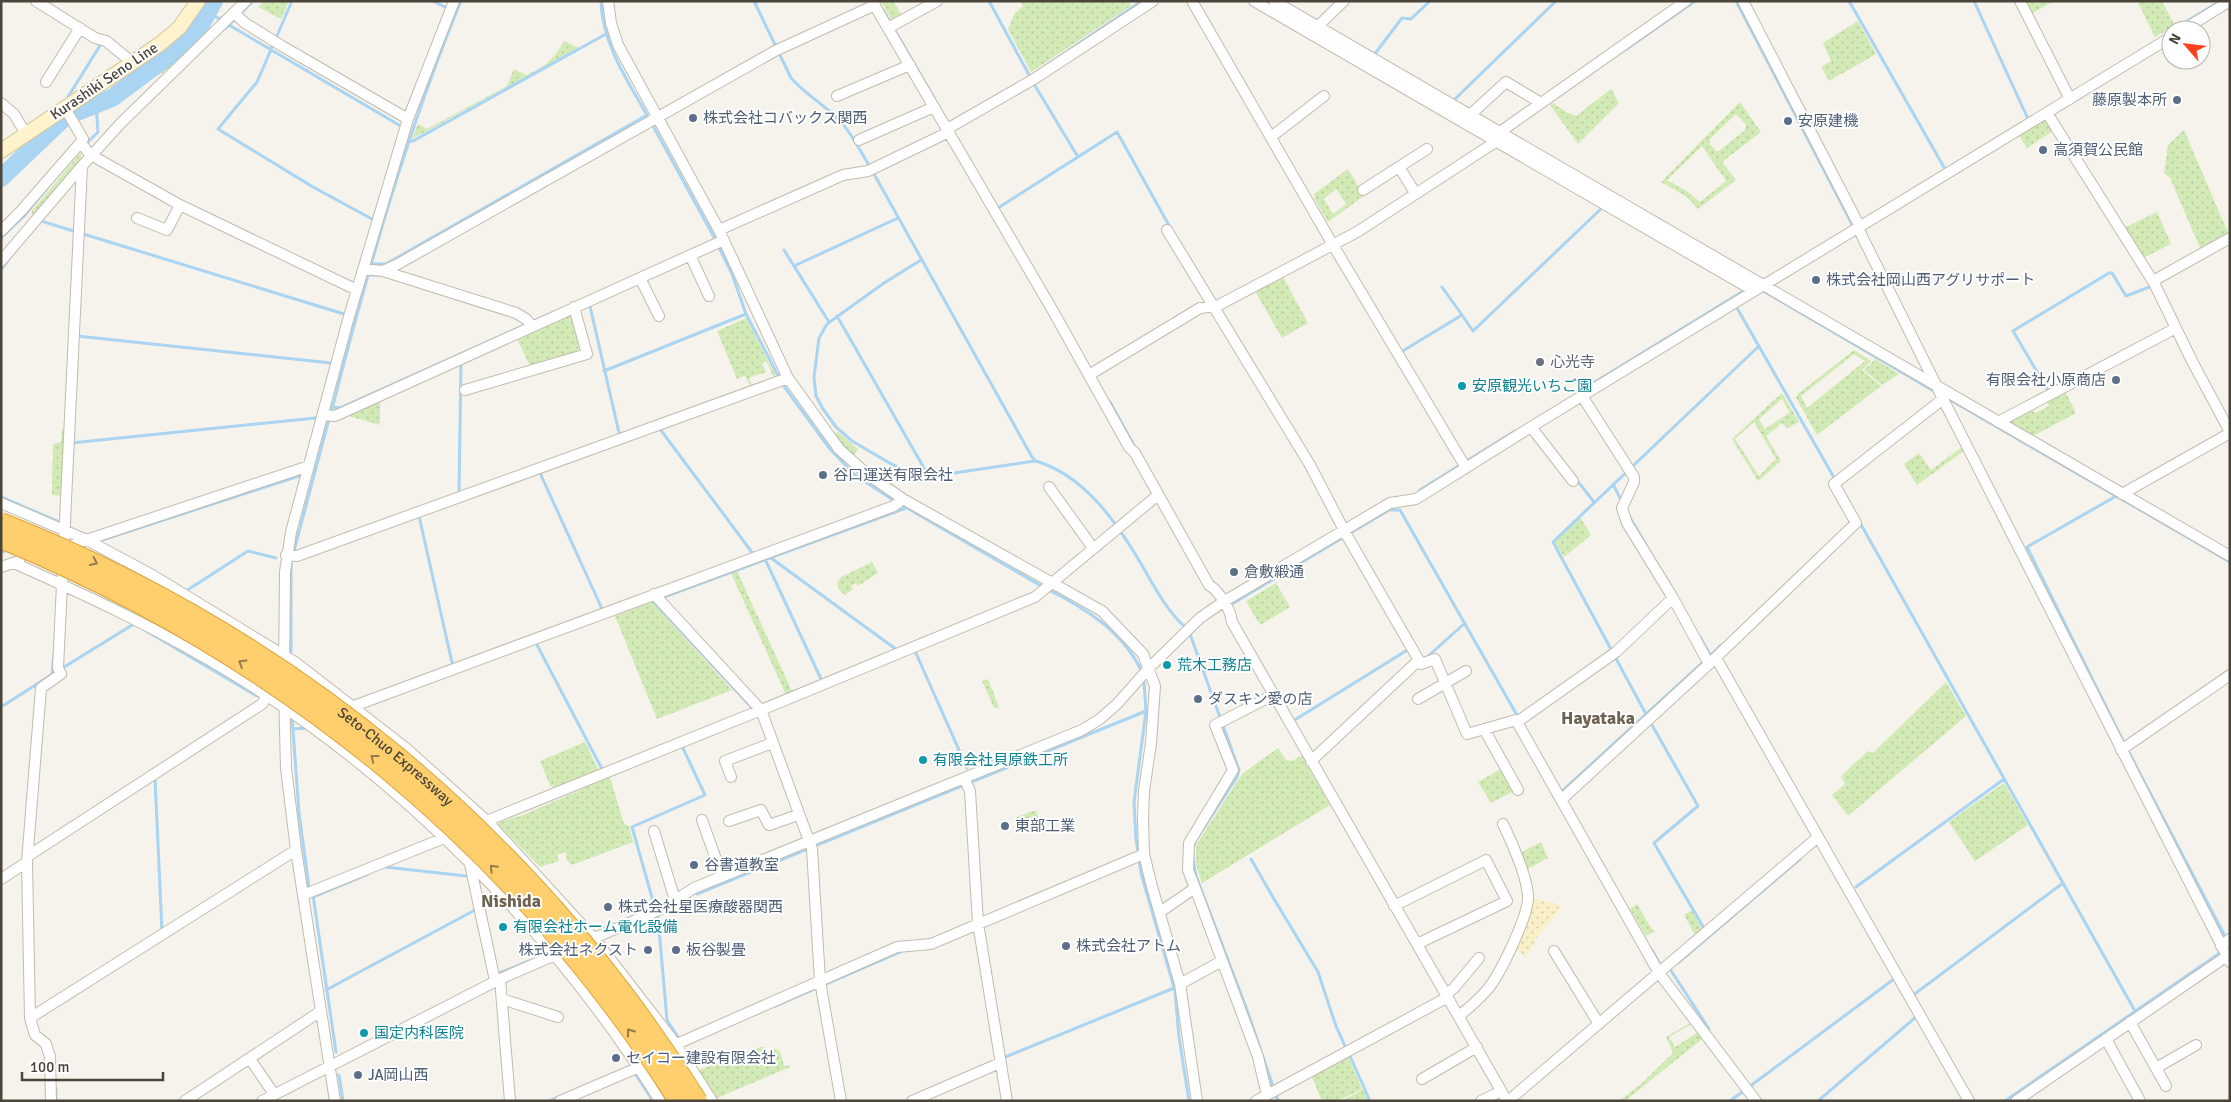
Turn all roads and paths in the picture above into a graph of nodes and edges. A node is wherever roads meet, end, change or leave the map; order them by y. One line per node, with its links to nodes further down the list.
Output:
1 (36, 1): 20 (street)
2 (198, 1): 23 (main road, Kurashiki Seno Line)
3 (246, 1): 17 (street)
4 (454, 1): 36 (street)
5 (608, 1): 35 (street)
6 (937, 1): 21 (street)
7 (1152, 1): 37 (street)
8 (1192, 1): 39 (street)
9 (1254, 1): 40 (street)
10 (1274, 1): 19 (street)
11 (1344, 1): 19 (street)
12 (1686, 1): 30 (street)
13 (1744, 1): 51 (street)
14 (2020, 1): 28 (street)
15 (2230, 1): 18 (street)
16 (874, 3): 21 (street); 35 (street)
17 (236, 15): 36 (street); 43 (street)
18 (2199, 20)
19 (1317, 27): 34 (street)
20 (80, 28): 23 (street); 25 (street)
21 (888, 28): 24 (street)
22 (2161, 43): 28 (street)
23 (133, 63): 32 (main road, Kurashiki Seno Line)
24 (910, 65): 26 (street); 31 (street)
25 (46, 82)
26 (837, 96)
27 (1324, 96): 39 (street)
28 (2069, 96): 33 (street)
29 (1, 103): 38 (street)
30 (1541, 104): 34 (street); 40 (street)
31 (934, 108): 37 (street); 41 (street)
32 (66, 110): 38 (main road, Kurashiki Seno Line); 43 (street)
33 (2047, 113): 51 (street); 62 (street)
34 (1470, 115): 40 (street)
35 (656, 117): 53 (street); 60 (street)
36 (408, 119): 60 (street)
37 (949, 129): 53 (street); 72 (street)
38 (26, 134): 44 (main road, Kurashiki Seno Line)
39 (1271, 137): 57 (street)
40 (1501, 139): 48 (street); 63 (street); 65 (street)
41 (859, 140)
42 (1427, 148): 45 (street)
43 (89, 151): 46 (street); 49 (street); 52 (street)
44 (1, 152)
45 (1399, 167): 47 (street); 48 (street)
46 (82, 172): 59 (street); 90 (street)
47 (1363, 190)
48 (1416, 194): 57 (street)
49 (180, 205): 50 (street); 64 (street)
50 (137, 218)
51 (1858, 225): 63 (street); 75 (street)
52 (1, 230)
53 (719, 230): 56 (street)
54 (1167, 230): 67 (street)
55 (2230, 238): 62 (street)
56 (719, 242): 58 (street); 73 (street)
57 (1335, 243): 67 (street); 81 (street)
58 (690, 255): 61 (street); 66 (street)
59 (1, 262)
60 (372, 270): 64 (street); 70 (street)
61 (640, 278): 68 (street); 69 (street)
62 (2154, 283): 71 (street)
63 (1764, 285): 65 (street); 75 (street)
64 (357, 290): 77 (street)
65 (1754, 291): 76 (street)
66 (709, 296)
67 (1214, 306): 72 (street); 91 (street)
68 (574, 307): 70 (street); 74 (street)
69 (659, 316)
70 (532, 326): 77 (street)
71 (2176, 328): 78 (street); 80 (street)
72 (1092, 374): 86 (street)
73 (783, 380): 87 (street); 97 (street)
74 (465, 390)
75 (1940, 394): 78 (street); 109 (street); 122 (street)
76 (1582, 396): 79 (street); 104 (street)
77 (328, 415): 82 (street)
78 (1998, 422): 85 (street)
79 (1531, 427): 81 (street); 83 (street)
80 (2229, 430): 85 (street)
81 (1464, 465): 91 (street)
82 (309, 466): 93 (street); 97 (street)
83 (1573, 481)
84 (1049, 487): 95 (street)
85 (2122, 494): 98 (street)
86 (1158, 495): 95 (street); 105 (street)
87 (900, 502): 102 (street); 103 (street)
88 (1, 503): 90 (street)
89 (1, 522): 191 (highway, Seto-Chuo Expressway, one-way to 191, bridge)
90 (64, 530): 93 (street); 94 (street)
91 (1346, 535): 105 (street); 108 (street)
92 (1, 539): 106 (highway, Seto-Chuo Expressway, bridge)
93 (87, 540): 94 (street); 107 (street)
94 (62, 548): 99 (street); 101 (street)
95 (1093, 548): 102 (street)
96 (1, 549): 106 (highway, bridge)
97 (291, 555): 107 (street)
98 (2230, 556)
99 (14, 562): 100 (street); 101 (street)
100 (1, 567)
101 (60, 584): 116 (street); 139 (street)
102 (1048, 587): 110 (street); 118 (street)
103 (654, 594): 117 (street); 118 (street)
104 (1673, 598): 109 (street); 119 (street)
105 (1223, 602): 110 (street); 114 (street)
106 (148, 607): 190 (highway, Seto-Chuo Expressway, one-way to 106, bridge)
107 (289, 658): 116 (street); 117 (street)
108 (1419, 660): 113 (street); 123 (street)
109 (1713, 661): 127 (street); 135 (street)
110 (1149, 668): 125 (street); 138 (street)
111 (1466, 671): 113 (street)
112 (2230, 676): 122 (street)
113 (1445, 683): 115 (street); 120 (street)
114 (1273, 694): 123 (street); 143 (street)
115 (1418, 699)
116 (280, 705): 134 (street); 137 (street); 139 (street)
117 (357, 708): 130 (street)
118 (759, 713): 121 (street); 130 (street)
119 (1519, 720): 120 (street); 127 (street)
120 (1484, 729): 126 (street)
121 (772, 743): 124 (street); 128 (street)
122 (2124, 748): 151 (street)
123 (1311, 761): 146 (street)
124 (731, 777)
125 (965, 781): 136 (street); 148 (street)
126 (1518, 790)
127 (1563, 798): 156 (street)
128 (798, 815): 131 (street); 136 (street)
129 (702, 820): 141 (street)
130 (487, 821): 134 (street); 149 (street)
131 (729, 821)
132 (1503, 824): 163 (street)
133 (654, 831): 145 (street)
134 (443, 837): 140 (street); 144 (street)
135 (1816, 839): 156 (street); 200 (street)
136 (810, 845): 141 (street); 158 (street)
137 (296, 850): 144 (street); 166 (street)
138 (1140, 855): 147 (street); 148 (street)
139 (25, 862): 142 (street); 166 (street)
140 (470, 864): 153 (street); 157 (street)
141 (722, 876): 145 (street)
142 (1, 879)
143 (1195, 888): 147 (street); 155 (street)
144 (303, 895): 162 (street)
145 (675, 900): 149 (street)
146 (1394, 906): 150 (street); 150 (street)
147 (1160, 912): 159 (street)
148 (979, 921): 158 (street); 173 (street)
149 (594, 938): 153 (street); 169 (street)
150 (1417, 944): 160 (street)
151 (2226, 950): 165 (street)
152 (1554, 951): 167 (street)
153 (554, 956): 157 (street); 175 (street)
154 (1479, 958): 160 (street)
155 (1222, 961): 159 (street); 180 (street)
156 (1662, 973): 167 (street); 199 (street)
157 (497, 980): 161 (street); 174 (street)
158 (821, 984): 169 (street); 193 (street)
159 (1180, 984): 196 (street)
160 (1447, 995): 163 (street); 180 (street)
161 (502, 999): 164 (street); 187 (street)
162 (321, 1011): 172 (street); 174 (street)
163 (1459, 1016): 171 (street)
164 (558, 1017)
165 (2130, 1022): 168 (street); 176 (street)
166 (32, 1023): 183 (street)
167 (1599, 1024): 182 (street)
168 (2106, 1039): 201 (street); 202 (street)
169 (674, 1043): 175 (street); 192 (street)
170 (2196, 1045): 176 (street)
171 (1477, 1047): 177 (street); 179 (street)
172 (250, 1059): 181 (street); 184 (street)
173 (1000, 1061): 194 (street); 195 (street)
174 (329, 1066): 181 (street); 186 (street)
175 (640, 1068): 188 (street); 189 (street)
176 (2156, 1068): 178 (street)
177 (1422, 1079)
178 (2166, 1086)
179 (1501, 1091): 182 (street); 198 (street)
180 (1272, 1092): 197 (street)
181 (274, 1094): 185 (street)
182 (1509, 1100)
183 (51, 1101)
184 (185, 1101)
185 (262, 1101)
186 (335, 1101)
187 (510, 1101)
188 (560, 1101)
189 (660, 1101)
190 (678, 1101)
191 (698, 1101)
192 (712, 1101)
193 (841, 1101)
194 (912, 1101)
195 (1007, 1101)
196 (1197, 1101)
197 (1256, 1101)
198 (1481, 1101)
199 (1756, 1101)
200 (1969, 1101)
201 (2016, 1101)
202 (2140, 1101)

